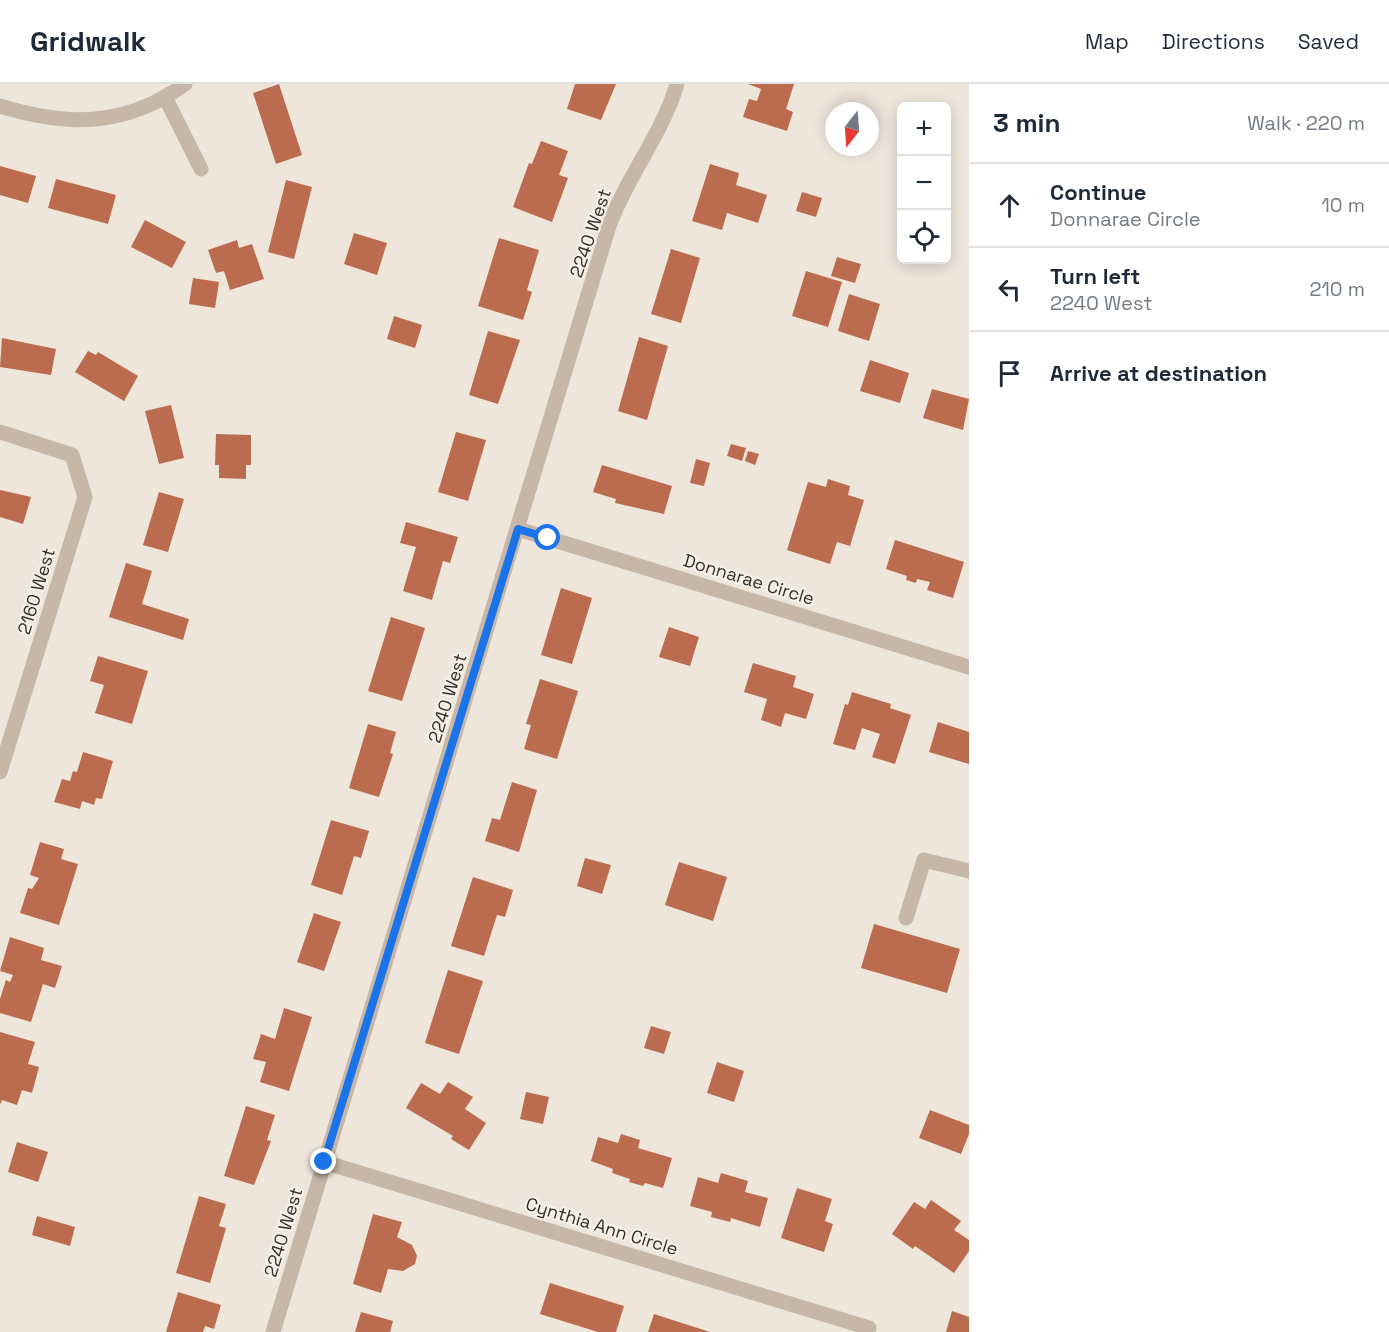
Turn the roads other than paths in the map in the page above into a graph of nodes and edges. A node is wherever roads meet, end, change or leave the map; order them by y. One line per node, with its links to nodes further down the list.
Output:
1 (185, 84): 3 (street)
2 (677, 84): 7 (street, 2240 West)
3 (165, 97): 4 (street); 5 (street)
4 (0, 106)
5 (201, 169)
6 (0, 432): 9 (street, 2160 West)
7 (518, 529): 8 (street, Donnarae Circle); 12 (street, 2240 West)
8 (969, 667)
9 (1, 764)
10 (969, 871): 11 (street)
11 (906, 918)
12 (324, 1162): 13 (street, Cynthia Ann Circle); 14 (street, 2240 West)
13 (869, 1328)
14 (273, 1332)

